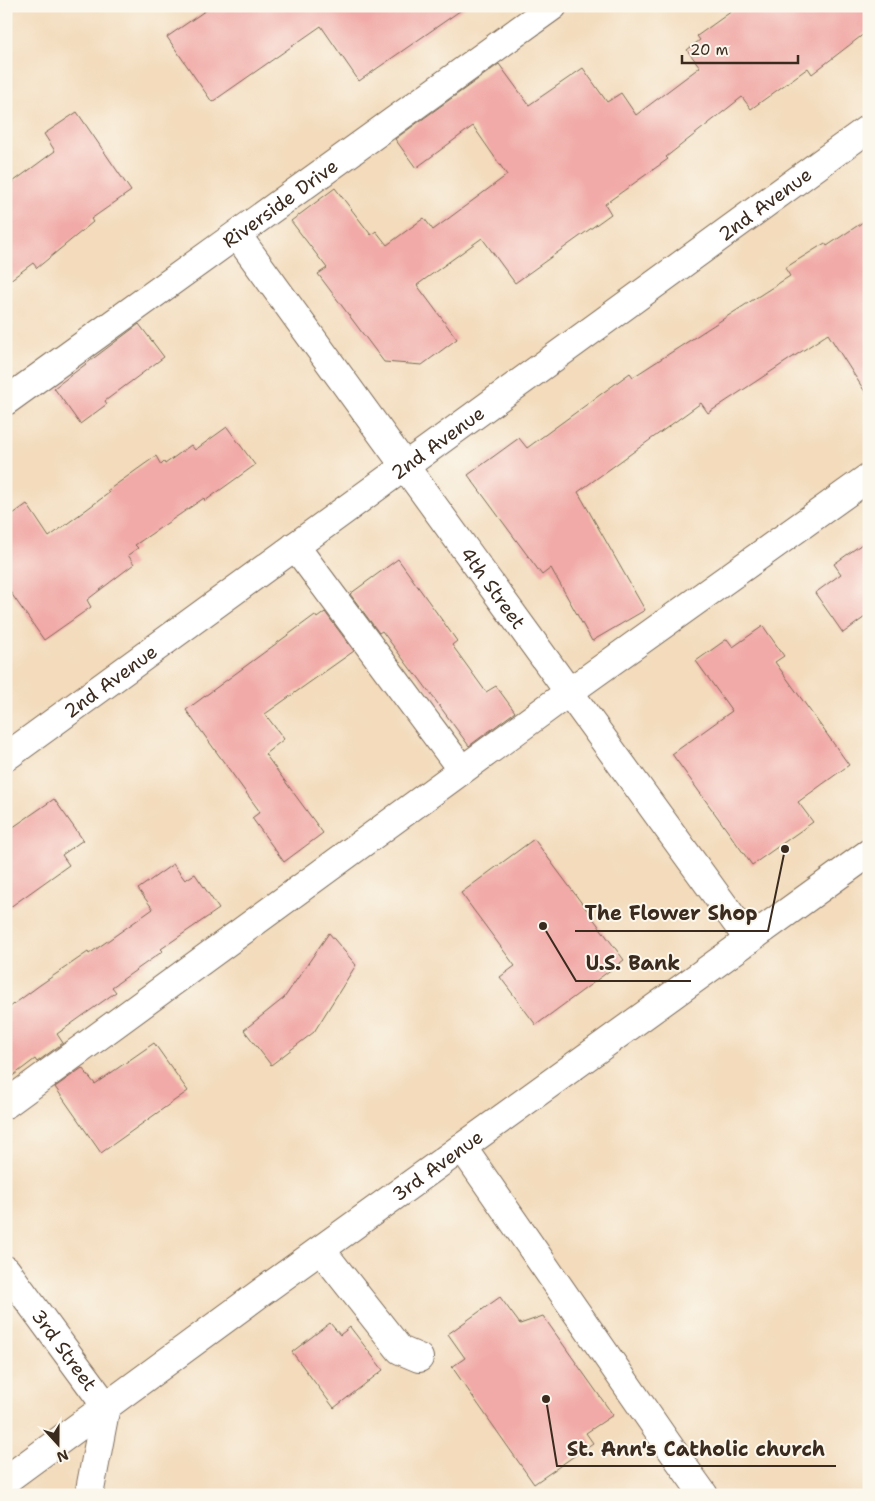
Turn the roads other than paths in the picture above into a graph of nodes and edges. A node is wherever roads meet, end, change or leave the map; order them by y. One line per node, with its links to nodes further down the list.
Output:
1 (553, 6): 3 (street, Riverside Drive)
2 (869, 128): 5 (street, 2nd Avenue)
3 (237, 235): 4 (street, Riverside Drive); 5 (street, 4th Street)
4 (6, 401)
5 (405, 466): 7 (street, 2nd Avenue); 8 (street, 4th Street)
6 (869, 477): 8 (street)
7 (295, 546): 9 (street, 2nd Avenue); 10 (street)
8 (569, 692): 10 (street); 12 (street, 4th Street)
9 (6, 757)
10 (462, 770): 13 (street)
11 (869, 853): 12 (street, 3rd Avenue)
12 (749, 940): 14 (street, 3rd Avenue)
13 (6, 1104)
14 (462, 1147): 15 (street, 3rd Avenue); 21 (street)
15 (321, 1250): 17 (street); 18 (street, 3rd Avenue)
16 (6, 1270): 18 (street, 3rd Street)
17 (419, 1358)
18 (106, 1406): 19 (street, 3rd Avenue); 20 (street)
19 (6, 1480)
20 (89, 1495)
21 (704, 1495)

